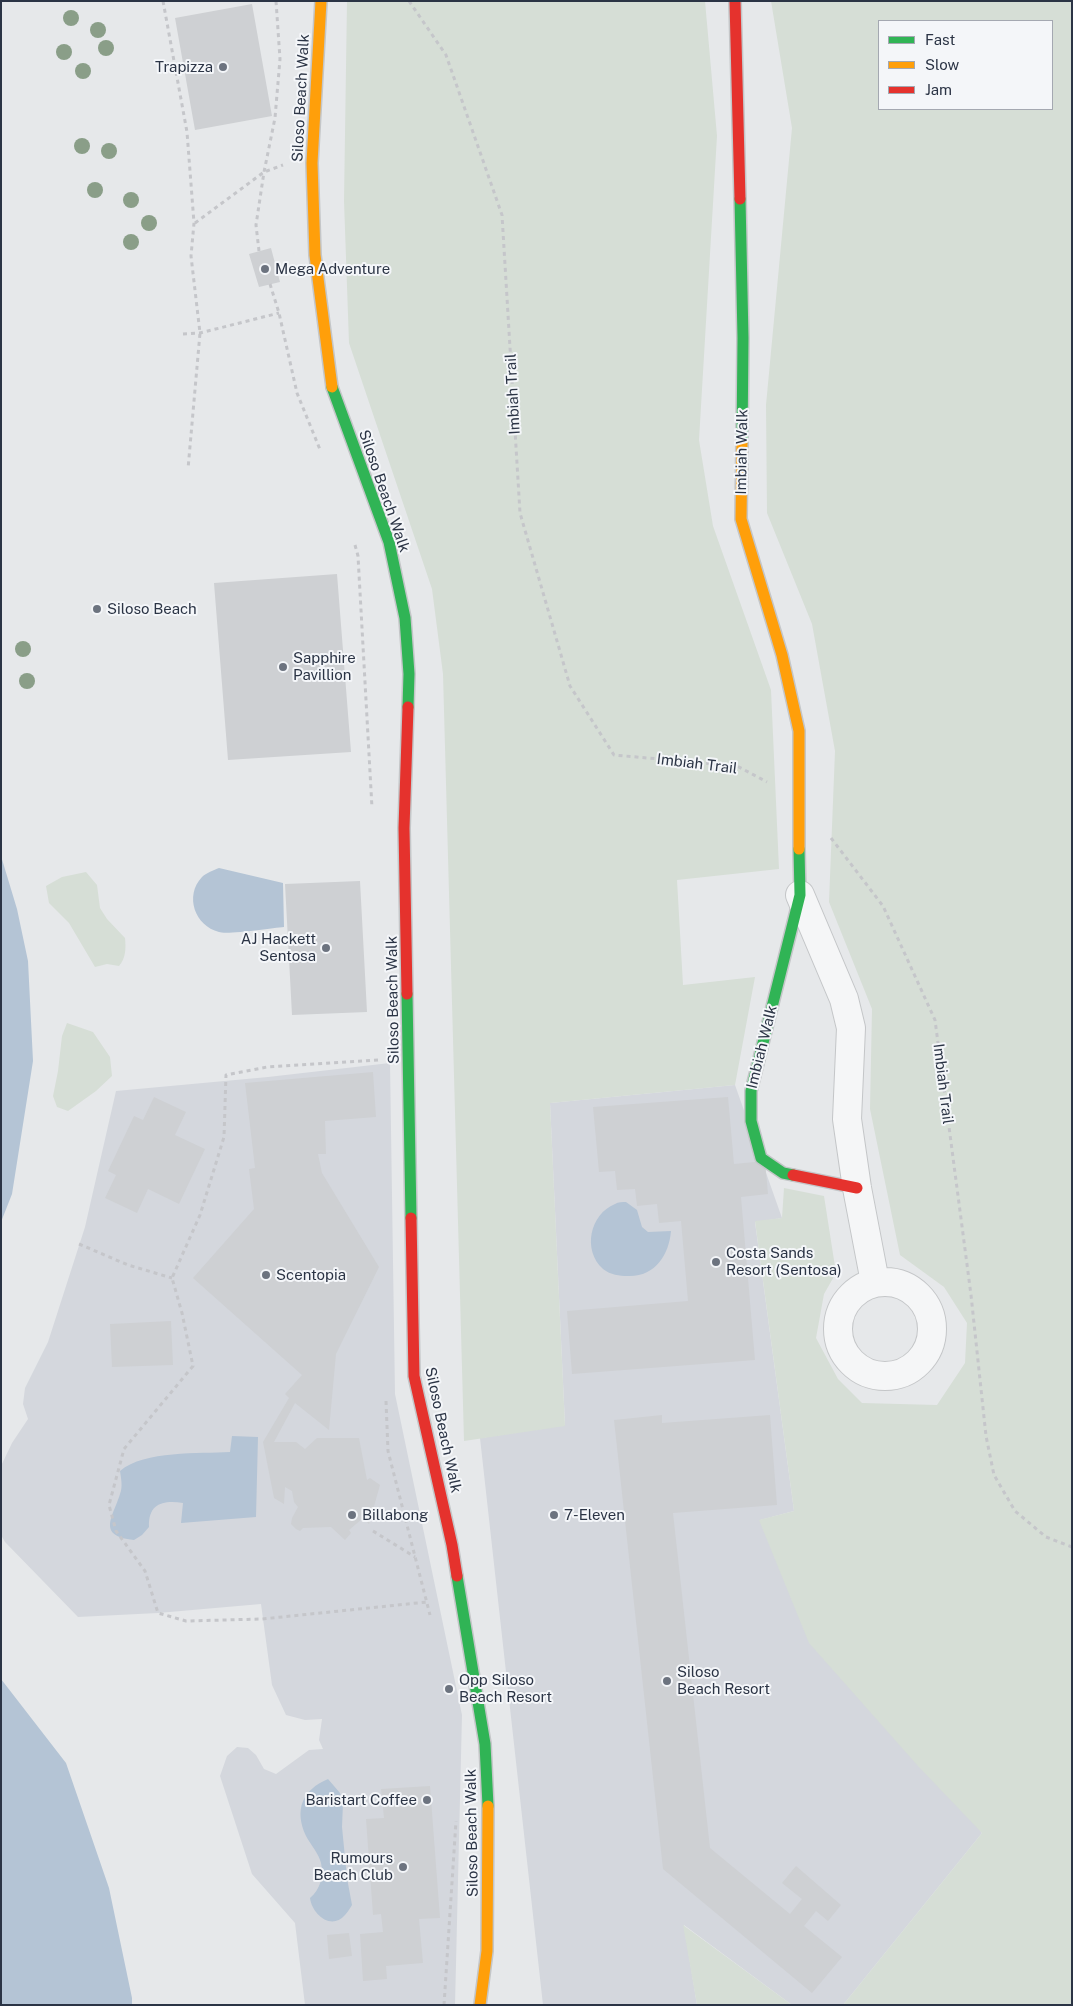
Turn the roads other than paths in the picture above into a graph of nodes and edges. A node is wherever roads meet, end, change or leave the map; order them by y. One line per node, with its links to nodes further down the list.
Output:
1 (321, 1): 6 (street, Siloso Beach Walk)
2 (735, 1): 3 (street, Imbiah Walk)
3 (800, 895): 4 (street, Imbiah Walk); 4 (street, Imbiah Walk)
4 (857, 1188): 5 (street, Imbiah Walk)
5 (875, 1282)
6 (480, 2005)

